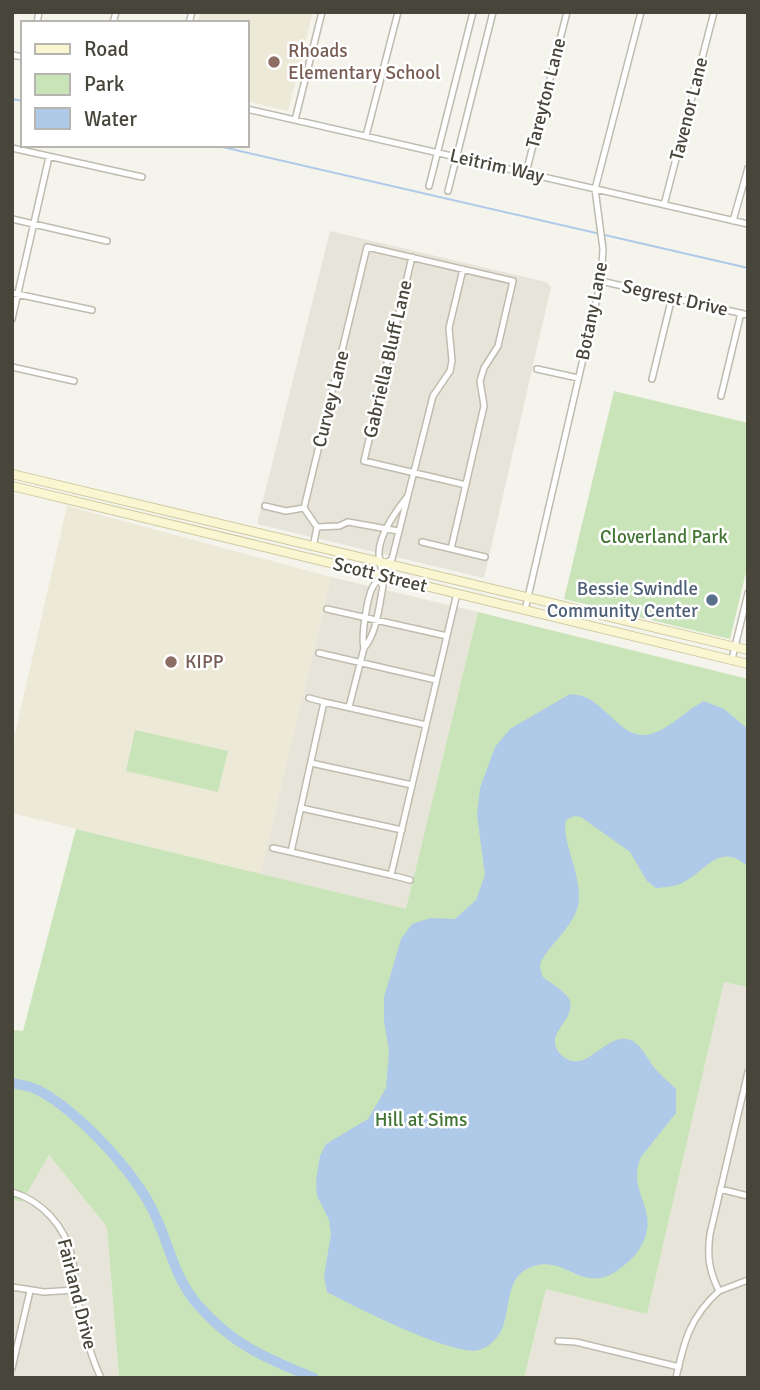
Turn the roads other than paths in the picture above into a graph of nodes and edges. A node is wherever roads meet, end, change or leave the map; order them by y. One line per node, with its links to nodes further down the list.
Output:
1 (322, 12): 9 (street)
2 (398, 12): 10 (street)
3 (473, 12): 12 (street)
4 (493, 12): 14 (street)
5 (567, 12): 16 (street, Tareyton Lane)
6 (641, 12): 19 (street, Botany Lane)
7 (714, 12): 21 (street, Tavenor Lane)
8 (248, 109): 9 (street, Leitrim Way)
9 (295, 120): 10 (street, Leitrim Way)
10 (366, 136): 12 (street, Leitrim Way)
11 (12, 148): 13 (street)
12 (437, 152): 14 (street, Leitrim Way); 18 (street)
13 (49, 156): 17 (street); 24 (street)
14 (456, 157): 16 (street, Leitrim Way); 20 (street)
15 (748, 168): 23 (street)
16 (526, 173): 19 (street, Leitrim Way)
17 (142, 177)
18 (429, 186)
19 (595, 189): 21 (street, Leitrim Way); 29 (street, Botany Lane)
20 (448, 191)
21 (664, 205): 23 (street, Leitrim Way)
22 (12, 219): 24 (street)
23 (733, 221): 25 (street, Leitrim Way)
24 (34, 224): 26 (street); 30 (street)
25 (748, 224)
26 (107, 241)
27 (412, 257): 28 (street); 41 (street, Gabriella Bluff Lane); 47 (street, Curvey Lane)
28 (463, 269): 41 (street); 43 (street)
29 (601, 281): 31 (street, Segrest Drive); 37 (street, Botany Lane)
30 (15, 293): 32 (street); 34 (street)
31 (672, 297): 33 (street, Segrest Drive); 38 (street)
32 (92, 310)
33 (744, 314): 40 (street)
34 (12, 319)
35 (12, 367): 39 (street)
36 (537, 369): 37 (street)
37 (578, 378): 63 (street, Botany Lane)
38 (652, 379)
39 (74, 381)
40 (721, 396)
41 (415, 473): 43 (street); 45 (street)
42 (12, 474): 48 (main road, Scott Street)
43 (466, 485): 57 (street)
44 (12, 486): 49 (main road, Scott Street)
45 (408, 494): 51 (street); 52 (street)
46 (265, 506): 47 (street)
47 (304, 508): 50 (street)
48 (164, 511): 49 (main road); 53 (main road, Scott Street)
49 (161, 522): 55 (main road, Scott Street)
50 (317, 527): 51 (street); 56 (street)
51 (385, 530): 52 (street); 59 (street)
52 (398, 531): 59 (street)
53 (258, 533): 55 (main road); 56 (main road, Scott Street)
54 (422, 542): 57 (street)
55 (255, 545): 60 (main road, Scott Street)
56 (313, 547): 59 (main road, Scott Street)
57 (451, 549): 58 (street)
58 (485, 557)
59 (383, 564): 60 (street); 63 (main road, Scott Street)
60 (380, 577): 61 (main road, Scott Street); 64 (street); 65 (street)
61 (457, 593): 67 (main road, Scott Street); 72 (street)
62 (748, 593): 73 (street)
63 (527, 598): 67 (street, Botany Lane); 70 (main road, Scott Street)
64 (369, 601): 65 (street); 68 (street)
65 (379, 604): 69 (street)
66 (327, 609): 68 (street)
67 (525, 610): 71 (main road, Scott Street)
68 (365, 617): 69 (street); 74 (street)
69 (376, 620): 72 (street); 74 (street)
70 (630, 622): 71 (main road); 73 (main road, Scott Street)
71 (628, 635): 77 (main road, Scott Street)
72 (447, 636): 80 (street)
73 (735, 647): 75 (main road, Scott Street); 77 (street)
74 (364, 648): 78 (street)
75 (748, 650)
76 (318, 653): 78 (street)
77 (732, 659): 79 (main road, Scott Street)
78 (361, 663): 80 (street); 83 (street)
79 (748, 664)
80 (436, 680): 84 (street)
81 (309, 698): 82 (street)
82 (324, 702): 83 (street); 85 (street)
83 (349, 707): 84 (street)
84 (426, 725): 86 (street)
85 (311, 763): 86 (street); 87 (street)
86 (412, 785): 88 (street)
87 (301, 808): 88 (street); 90 (street)
88 (402, 830): 91 (street)
89 (273, 848): 90 (street)
90 (291, 852): 91 (street)
91 (391, 875): 92 (street)
92 (410, 880)
93 (748, 1072): 94 (street)
94 (740, 1103): 95 (street); 96 (street)
95 (748, 1105)
96 (720, 1189): 98 (street); 103 (street)
97 (12, 1192): 101 (street, Fairland Drive)
98 (748, 1196)
99 (748, 1280): 103 (street)
100 (12, 1287): 102 (street)
101 (76, 1290): 102 (street); 107 (street, Fairland Drive)
102 (30, 1291): 106 (street)
103 (719, 1291): 105 (street)
104 (558, 1341): 105 (street)
105 (679, 1367): 108 (street)
106 (12, 1368)
107 (101, 1378)
108 (676, 1378)

